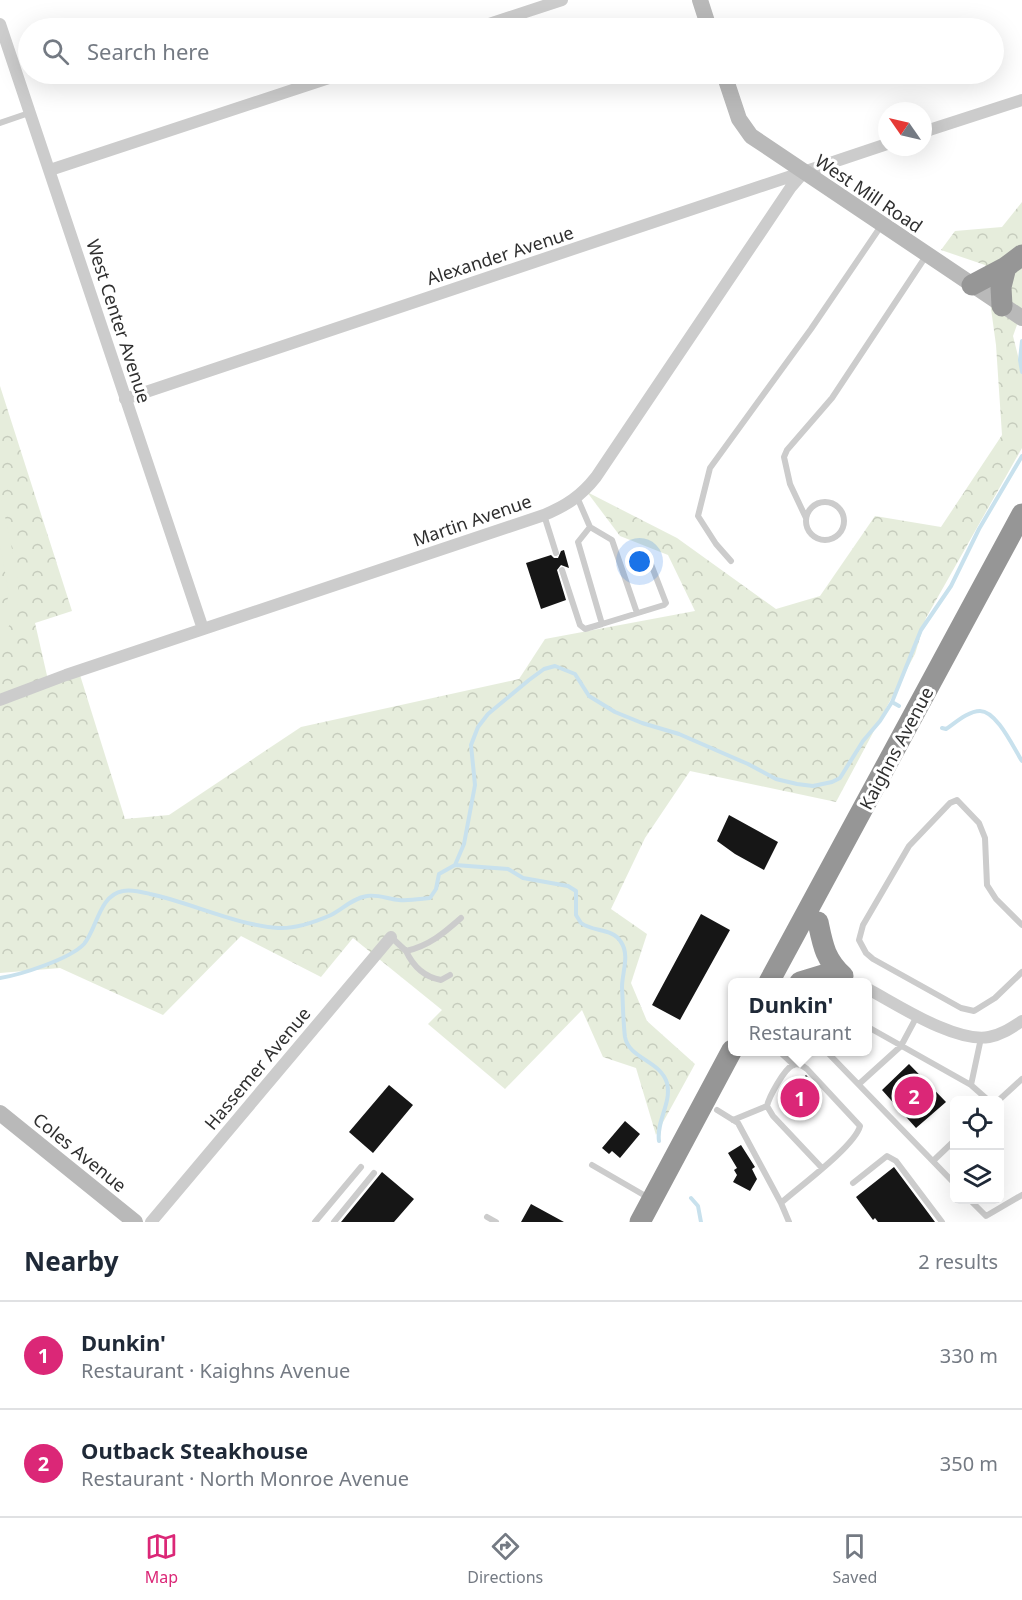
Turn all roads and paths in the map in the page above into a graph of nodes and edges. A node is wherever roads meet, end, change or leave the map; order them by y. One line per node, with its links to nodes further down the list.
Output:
1 (562, 0): 3 (street)
2 (700, 0): 4 (street)
3 (507, 18)
4 (706, 18)
5 (0, 24): 6 (street, West Center Avenue)
6 (18, 79)
7 (20, 84): 11 (street, West Center Avenue)
8 (311, 84): 15 (street)
9 (727, 84): 16 (street, West Mill Road)
10 (1022, 100): 13 (street)
11 (29, 113): 12 (lane); 15 (street, West Center Avenue)
12 (0, 123)
13 (932, 129)
14 (878, 147): 16 (street, Alexander Avenue)
15 (50, 170): 22 (street, West Center Avenue)
16 (804, 172): 17 (street, West Mill Road); 22 (street, Alexander Avenue); 23 (street, Martin Avenue)
17 (881, 225): 18 (street, West Mill Road); 31 (lane)
18 (927, 255): 20 (street, West Mill Road); 26 (lane)
19 (1014, 261): 20 (highway); 21 (highway)
20 (972, 285): 21 (street, West Mill Road)
21 (1014, 314)
22 (125, 399): 35 (street, West Center Avenue)
23 (577, 497): 25 (street, Martin Avenue); 27 (lane)
24 (1022, 514): 44 (highway, Kaighns Avenue)
25 (544, 515): 29 (lane); 35 (street, Martin Avenue)
26 (806, 518): 26 (lane)
27 (590, 527): 33 (lane); 34 (lane)
28 (1022, 544): 38 (highway, Kaighns Avenue)
29 (556, 553)
30 (649, 559): 33 (lane)
31 (731, 561)
32 (562, 570): 34 (lane)
33 (637, 613): 34 (lane)
34 (602, 624)
35 (202, 629): 36 (street, Martin Avenue)
36 (0, 700)
37 (461, 918): 41 (lane)
38 (818, 922): 45 (highway, Kaighns Avenue); 48 (highway)
39 (1022, 925): 42 (lane)
40 (391, 937): 41 (lane); 82 (street, Hassemer Avenue)
41 (406, 951): 43 (lane)
42 (1022, 972)
43 (450, 975)
44 (771, 978)
45 (787, 978)
46 (813, 978): 47 (highway)
47 (842, 978)
48 (848, 978)
49 (872, 992): 50 (street)
50 (917, 1015): 53 (street); 54 (lane)
51 (1022, 1021): 53 (street)
52 (872, 1030): 54 (lane)
53 (981, 1038): 62 (lane)
54 (901, 1046): 61 (lane); 62 (lane)
55 (729, 1056): 77 (highway)
56 (747, 1056): 67 (highway)
57 (784, 1056): 59 (lane)
58 (831, 1056): 61 (lane)
59 (794, 1065): 65 (lane); 72 (lane)
60 (1022, 1079): 64 (lane)
61 (859, 1084): 69 (lane)
62 (971, 1085): 63 (lane)
63 (983, 1096)
64 (1004, 1096)
65 (767, 1106): 67 (lane); 72 (lane)
66 (0, 1113): 81 (street, Coles Avenue)
67 (725, 1115): 78 (lane); 87 (highway)
68 (950, 1146): 69 (lane)
69 (933, 1161): 74 (lane)
70 (592, 1166): 77 (lane)
71 (361, 1167): 83 (lane)
72 (822, 1168): 78 (lane)
73 (374, 1173): 84 (lane)
74 (950, 1179)
75 (853, 1183): 89 (lane)
76 (1022, 1195): 79 (lane)
77 (652, 1199): 86 (highway)
78 (781, 1203): 88 (lane)
79 (974, 1204)
80 (487, 1217): 85 (lane)
81 (135, 1222)
82 (151, 1222)
83 (315, 1222)
84 (334, 1222)
85 (496, 1222)
86 (640, 1222)
87 (657, 1222)
88 (789, 1222)
89 (942, 1222)

